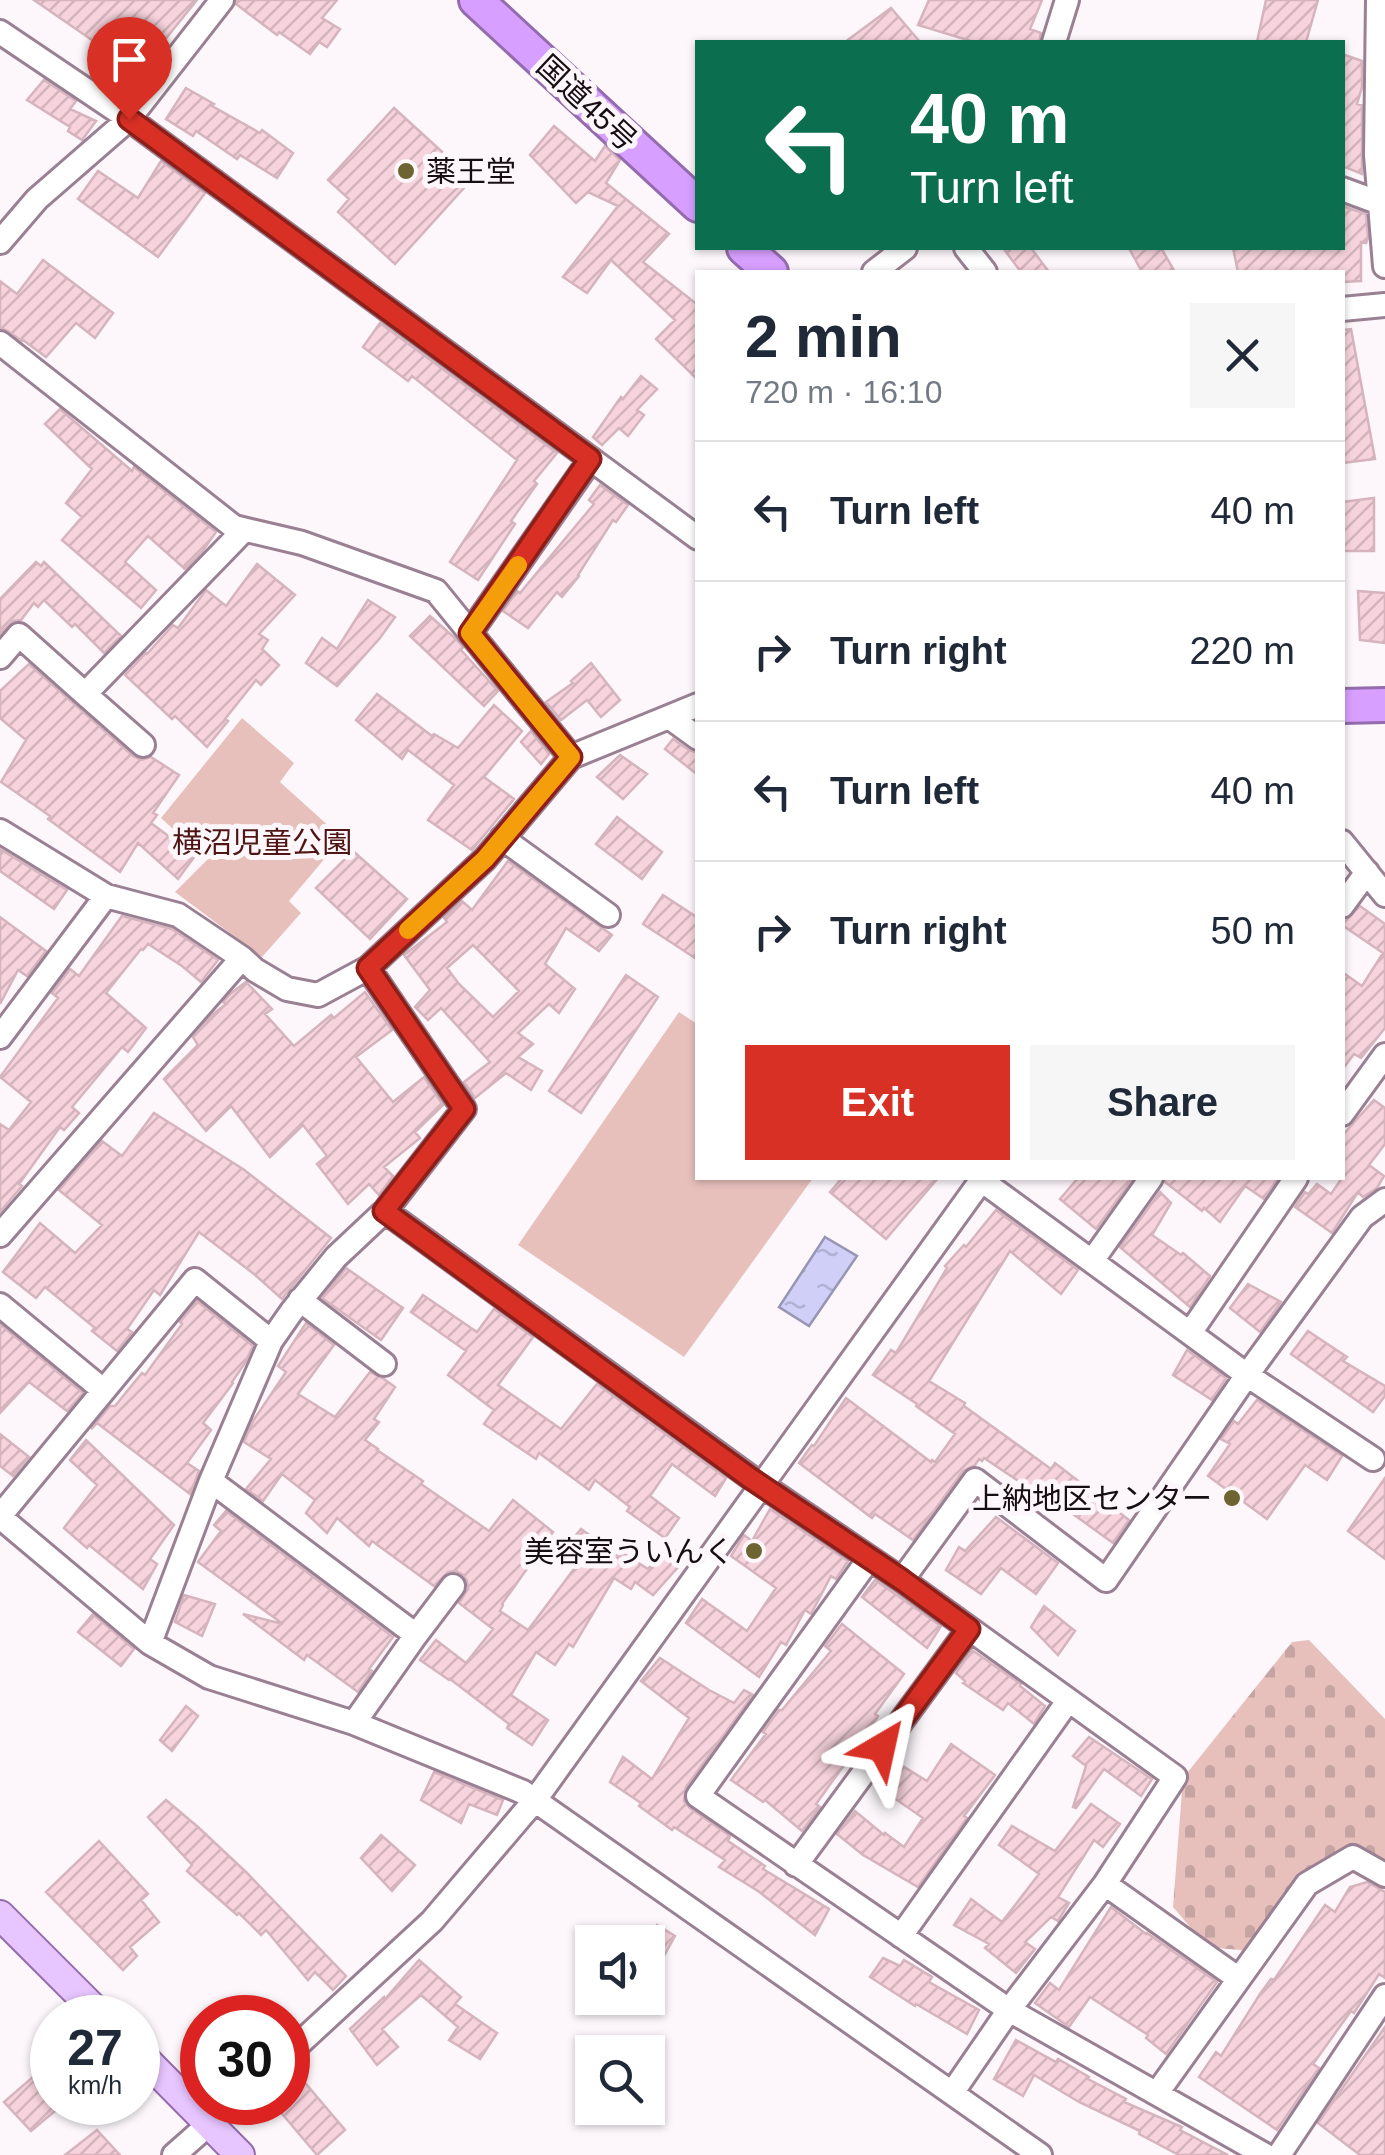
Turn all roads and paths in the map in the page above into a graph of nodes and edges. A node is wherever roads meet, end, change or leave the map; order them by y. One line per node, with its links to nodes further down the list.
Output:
1 (222, 0): 8 (street)
2 (1067, 0): 7 (street)
3 (1378, 0): 5 (street)
4 (493, 6): 10 (highway, 国道45号)
5 (1381, 36): 11 (street)
6 (2, 37): 8 (street)
7 (1055, 40)
8 (129, 119): 12 (street); 23 (street)
9 (1345, 190): 11 (street)
10 (695, 202)
11 (1380, 203): 16 (street)
12 (0, 242)
13 (746, 250): 17 (highway)
14 (902, 250): 18 (street)
15 (968, 250): 19 (street)
16 (1385, 266)
17 (769, 270)
18 (877, 270)
19 (983, 270)
20 (1385, 305): 21 (street)
21 (1345, 309)
22 (0, 343): 24 (street)
23 (590, 459): 25 (street); 26 (street)
24 (244, 530): 26 (street); 28 (street)
25 (695, 536)
26 (470, 633): 35 (street)
27 (0, 657): 28 (street)
28 (86, 694): 34 (street)
29 (1385, 705): 31 (highway)
30 (695, 706): 32 (street)
31 (1345, 706)
32 (669, 718): 33 (street); 35 (street)
33 (695, 736)
34 (143, 744)
35 (571, 757): 37 (street)
36 (0, 831): 41 (street)
37 (502, 838): 43 (street); 45 (street)
38 (1345, 846): 39 (street)
39 (1366, 872): 40 (street); 42 (street)
40 (1385, 895)
41 (106, 896): 44 (street); 46 (street)
42 (1345, 902)
43 (608, 915)
44 (242, 958): 45 (street); 55 (street)
45 (368, 968): 54 (street)
46 (0, 1036)
47 (1385, 1055): 48 (street)
48 (1345, 1110)
49 (981, 1180): 66 (street)
50 (983, 1180): 56 (street)
51 (1150, 1180): 56 (street)
52 (1295, 1180): 59 (street)
53 (1385, 1200): 62 (street)
54 (384, 1211): 57 (street); 66 (street)
55 (0, 1235)
56 (1092, 1261): 59 (street)
57 (300, 1300): 60 (street); 61 (street)
58 (0, 1305): 63 (street)
59 (1190, 1333): 62 (street)
60 (271, 1341): 63 (street); 65 (street)
61 (384, 1364)
62 (1247, 1375): 64 (street); 69 (street)
63 (104, 1390): 67 (street)
64 (1374, 1459)
65 (210, 1480): 72 (street); 73 (street)
66 (761, 1485): 68 (street); 76 (street)
67 (0, 1516): 73 (street)
68 (870, 1558): 69 (street); 77 (street)
69 (902, 1580): 71 (street)
70 (453, 1586): 72 (street)
71 (969, 1629): 74 (street); 77 (street)
72 (416, 1635): 75 (street)
73 (150, 1643): 75 (street)
74 (1068, 1701): 79 (street); 81 (street)
75 (354, 1723): 76 (street)
76 (534, 1800): 86 (street); 88 (street)
77 (796, 1865): 81 (street)
78 (1385, 1875): 82 (street)
79 (1106, 1884): 82 (street); 85 (street)
80 (0, 1915): 83 (main road)
81 (901, 1936): 85 (street)
82 (1239, 1978): 90 (street)
83 (80, 1995)
84 (1385, 1996): 97 (street)
85 (1009, 2010): 88 (street); 90 (street)
86 (310, 2034)
87 (160, 2074): 89 (main road)
88 (952, 2093): 95 (street)
89 (180, 2094)
90 (1157, 2094): 96 (street)
91 (209, 2125): 93 (street)
92 (211, 2125): 94 (main road)
93 (174, 2155)
94 (240, 2155)
95 (1040, 2155)
96 (1265, 2155)
97 (1279, 2155)

